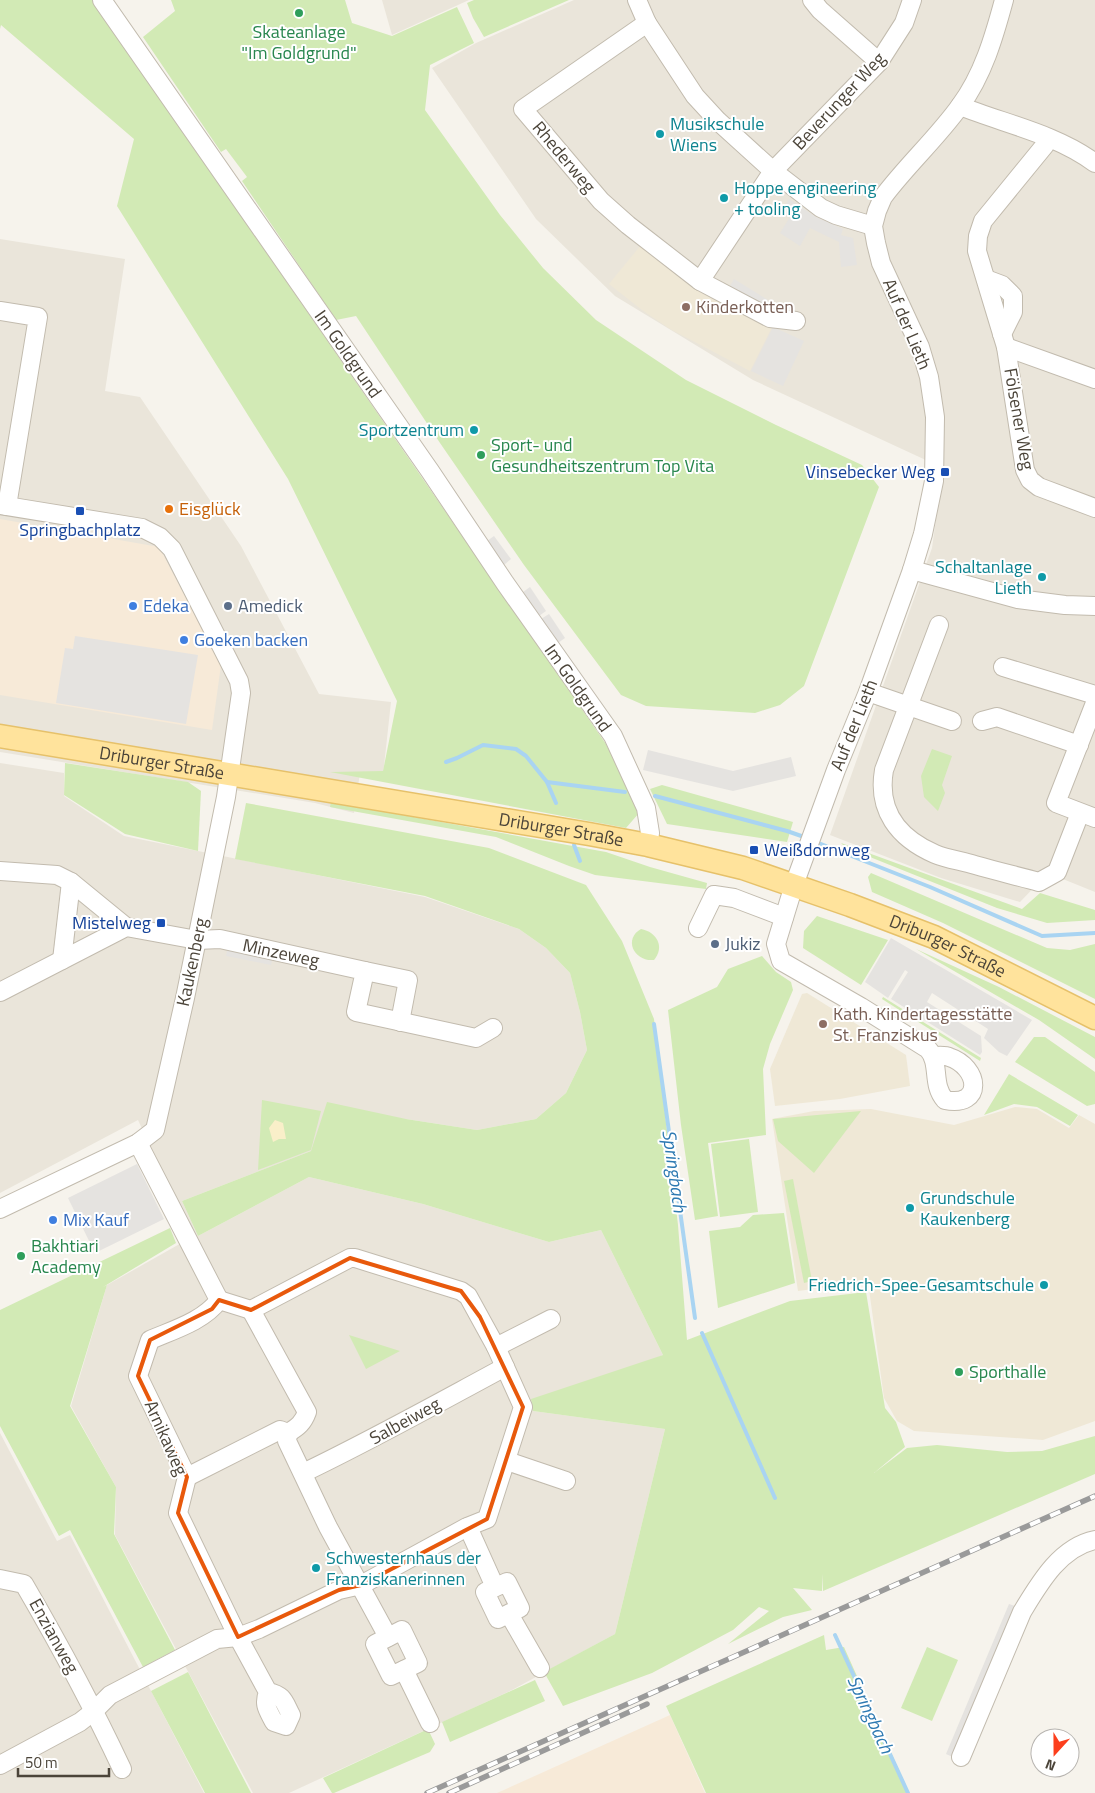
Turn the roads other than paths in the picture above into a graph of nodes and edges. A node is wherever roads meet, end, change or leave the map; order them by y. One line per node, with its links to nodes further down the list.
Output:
1 (102, 0): 34 (street, Im Goldgrund)
2 (637, 0): 6 (street)
3 (812, 0): 7 (street)
4 (912, 0): 7 (street, Beverunger Weg)
5 (1004, 0): 8 (street)
6 (648, 23): 11 (street); 13 (street, Rhederweg)
7 (879, 62): 11 (street, Beverunger Weg)
8 (960, 106): 9 (street); 12 (street)
9 (1048, 138): 10 (street); 16 (street, Fölsener Weg)
10 (1095, 163)
11 (773, 171): 12 (street); 13 (street)
12 (873, 226): 20 (street, Auf der Lieth)
13 (700, 280): 15 (street, Rhederweg)
14 (0, 311): 18 (street)
15 (796, 320)
16 (1004, 340): 17 (street, Fölsener Weg); 19 (street, Fölsener Weg)
17 (1095, 379)
18 (4, 506): 32 (street, Kaukenberg)
19 (1095, 508)
20 (912, 570): 21 (street); 24 (street, Auf der Lieth)
21 (1095, 606)
22 (938, 625): 27 (street)
23 (1003, 667): 25 (street)
24 (868, 692): 27 (street); 37 (street, Auf der Lieth)
25 (1095, 695)
26 (1095, 703): 31 (street)
27 (908, 705): 28 (street); 33 (street)
28 (952, 721)
29 (982, 721): 31 (street)
30 (0, 736): 32 (main road, Driburger Straße)
31 (1079, 745): 33 (street)
32 (229, 773): 34 (main road, Driburger Straße); 41 (street, Kaukenberg)
33 (1088, 816)
34 (648, 845): 37 (main road, Driburger Straße)
35 (0, 871): 36 (street)
36 (71, 882): 39 (street); 42 (street)
37 (794, 885): 38 (street); 45 (main road, Driburger Straße)
38 (784, 917): 40 (street); 48 (street)
39 (126, 927): 41 (street); 42 (street)
40 (698, 928)
41 (197, 940): 43 (street, Minzeweg); 49 (street, Kaukenberg)
42 (62, 960): 44 (street)
43 (365, 971): 46 (street, Minzeweg); 46 (street)
44 (0, 992)
45 (1095, 1018)
46 (400, 1022): 47 (street)
47 (493, 1028)
48 (933, 1056)
49 (138, 1143): 50 (street, Kaukenberg); 51 (street)
50 (0, 1209)
51 (219, 1300): 52 (street); 59 (street, Arnikaweg)
52 (251, 1310): 54 (street); 56 (street)
53 (551, 1319): 54 (street)
54 (496, 1348): 55 (street)
55 (506, 1368): 57 (street); 58 (street, Salbeiweg)
56 (288, 1432): 58 (street); 59 (street)
57 (507, 1461): 60 (street); 61 (street)
58 (303, 1473): 64 (street)
59 (187, 1477): 65 (street, Arnikaweg)
60 (566, 1481)
61 (468, 1527): 64 (street); 67 (street)
62 (1095, 1540): 72 (street)
63 (0, 1579): 70 (street, Enzianweg)
64 (360, 1584): 65 (street); 66 (street)
65 (238, 1636): 69 (street, Arnikaweg); 70 (street)
66 (388, 1637): 68 (street); 68 (street)
67 (540, 1668)
68 (404, 1670): 71 (street)
69 (268, 1692)
70 (94, 1711): 73 (street); 74 (street, Enzianweg)
71 (430, 1723)
72 (961, 1757)
73 (0, 1765)
74 (122, 1769)

